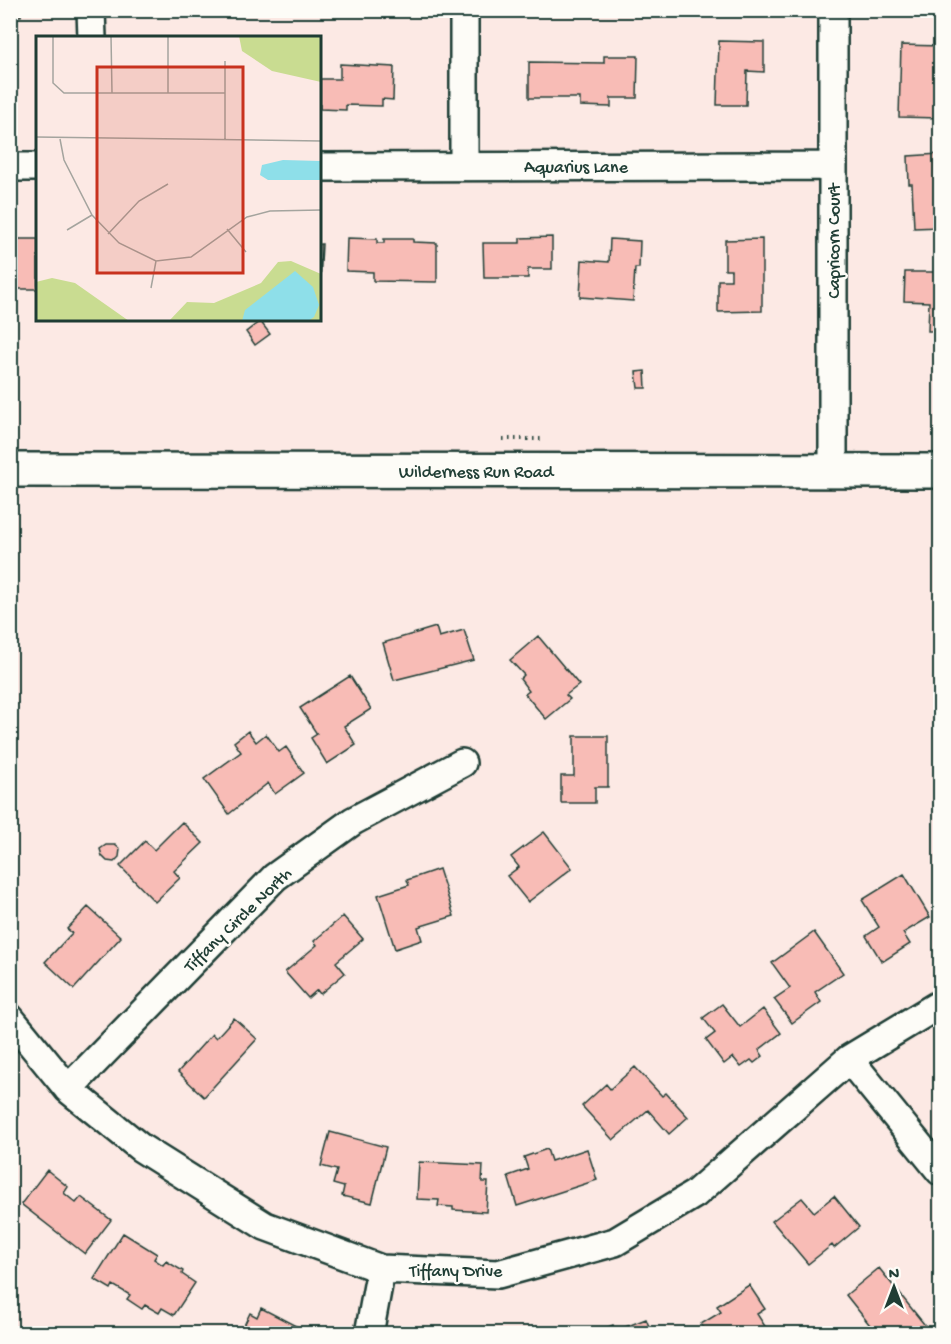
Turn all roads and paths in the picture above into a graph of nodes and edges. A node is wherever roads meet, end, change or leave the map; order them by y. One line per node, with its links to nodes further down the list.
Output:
1 (91, 10): 4 (street)
2 (464, 10): 6 (street)
3 (834, 10): 7 (street, Capricorn Court)
4 (92, 36)
5 (321, 166): 6 (street, Aquarius Lane)
6 (464, 166): 7 (street, Aquarius Lane)
7 (833, 166): 11 (street, Capricorn Court)
8 (10, 167): 9 (street)
9 (36, 167)
10 (10, 470): 11 (street, Wilderness Run Road)
11 (833, 471): 12 (street, Wilderness Run Road)
12 (940, 471)
13 (462, 763): 17 (street, Tiffany Circle North)
14 (940, 1004): 16 (street, Tiffany Drive)
15 (10, 1017): 17 (street, Tiffany Drive)
16 (849, 1059): 18 (street); 19 (street, Tiffany Drive)
17 (68, 1089): 19 (street, Tiffany Drive)
18 (940, 1171)
19 (381, 1269): 20 (street)
20 (369, 1334)

